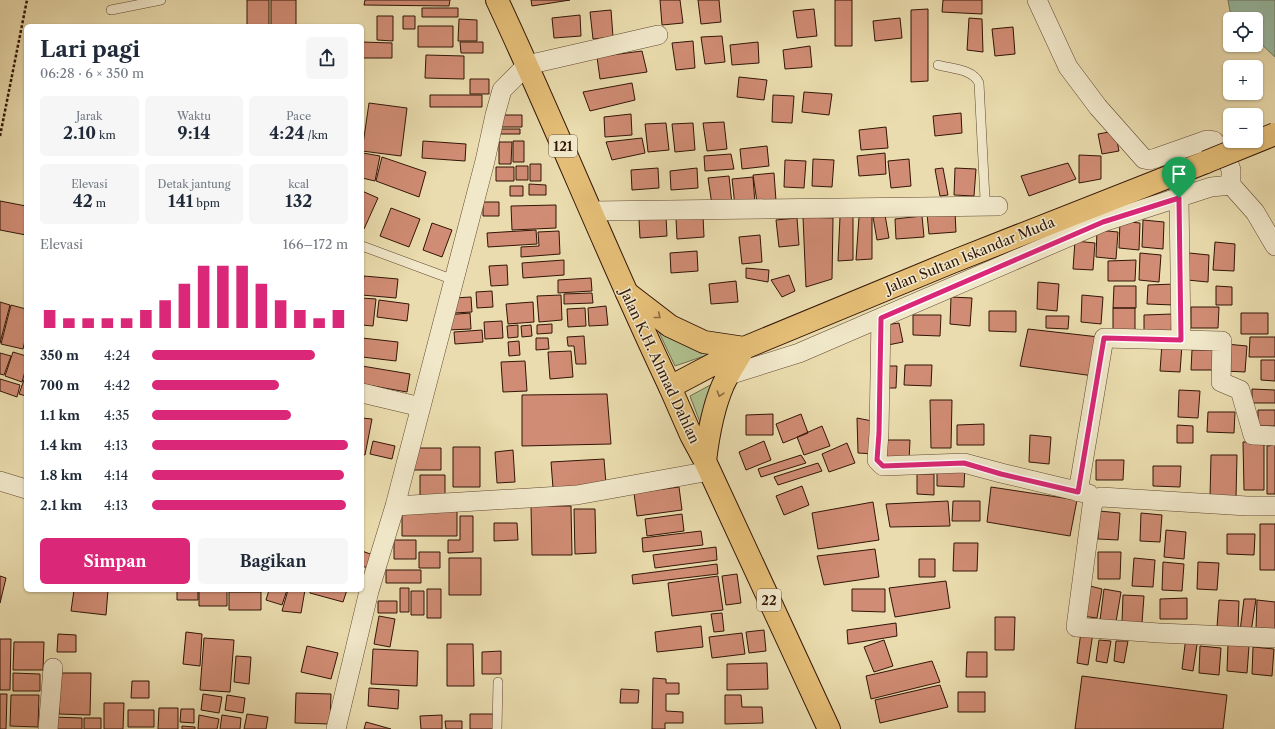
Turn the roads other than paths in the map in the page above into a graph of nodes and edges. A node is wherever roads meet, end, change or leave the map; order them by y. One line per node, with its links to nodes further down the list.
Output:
1 (161, 0): 4 (lane)
2 (497, 0): 6 (main road, Jalan K.H. Ahmad Dahlan / 121)
3 (1037, 0): 9 (street)
4 (111, 10)
5 (658, 35): 6 (street)
6 (528, 65): 12 (main road, Jalan K.H. Ahmad Dahlan / 121); 15 (street)
7 (938, 65): 11 (lane)
8 (1275, 134): 19 (main road, Jalan Sultan Iskandar Muda, bridge)
9 (1231, 185): 10 (street); 13 (street)
10 (1179, 198): 17 (street); 18 (street)
11 (990, 206): 12 (street)
12 (591, 211): 16 (main road, Jalan K.H. Ahmad Dahlan / 121)
13 (1275, 246)
14 (364, 247): 15 (lane)
15 (454, 280): 23 (street)
16 (627, 293): 19 (main road, one-way to 19); 21 (main road, Jalan K.H. Ahmad Dahlan / 121)
17 (881, 318): 20 (street); 28 (street)
18 (1181, 340): 24 (street); 28 (street)
19 (744, 348): 20 (main road); 21 (main road, Jalan Sultan Iskandar Muda)
20 (729, 375): 25 (main road, one-way to 25)
21 (670, 387): 25 (main road, Jalan K.H. Ahmad Dahlan / 22)
22 (364, 393): 23 (street)
23 (421, 406): 30 (street)
24 (1275, 436)
25 (707, 466): 30 (street); 39 (main road, Jalan K.H. Ahmad Dahlan / 22)
26 (0, 481): 27 (street)
27 (24, 488)
28 (1078, 492): 29 (street)
29 (1101, 497): 31 (street); 33 (street)
30 (395, 506): 32 (street)
31 (1275, 506)
32 (366, 590): 37 (street)
33 (1275, 638)
34 (53, 668): 36 (street)
35 (498, 682): 38 (lane)
36 (48, 729)
37 (336, 729)
38 (498, 729)
39 (829, 729)

